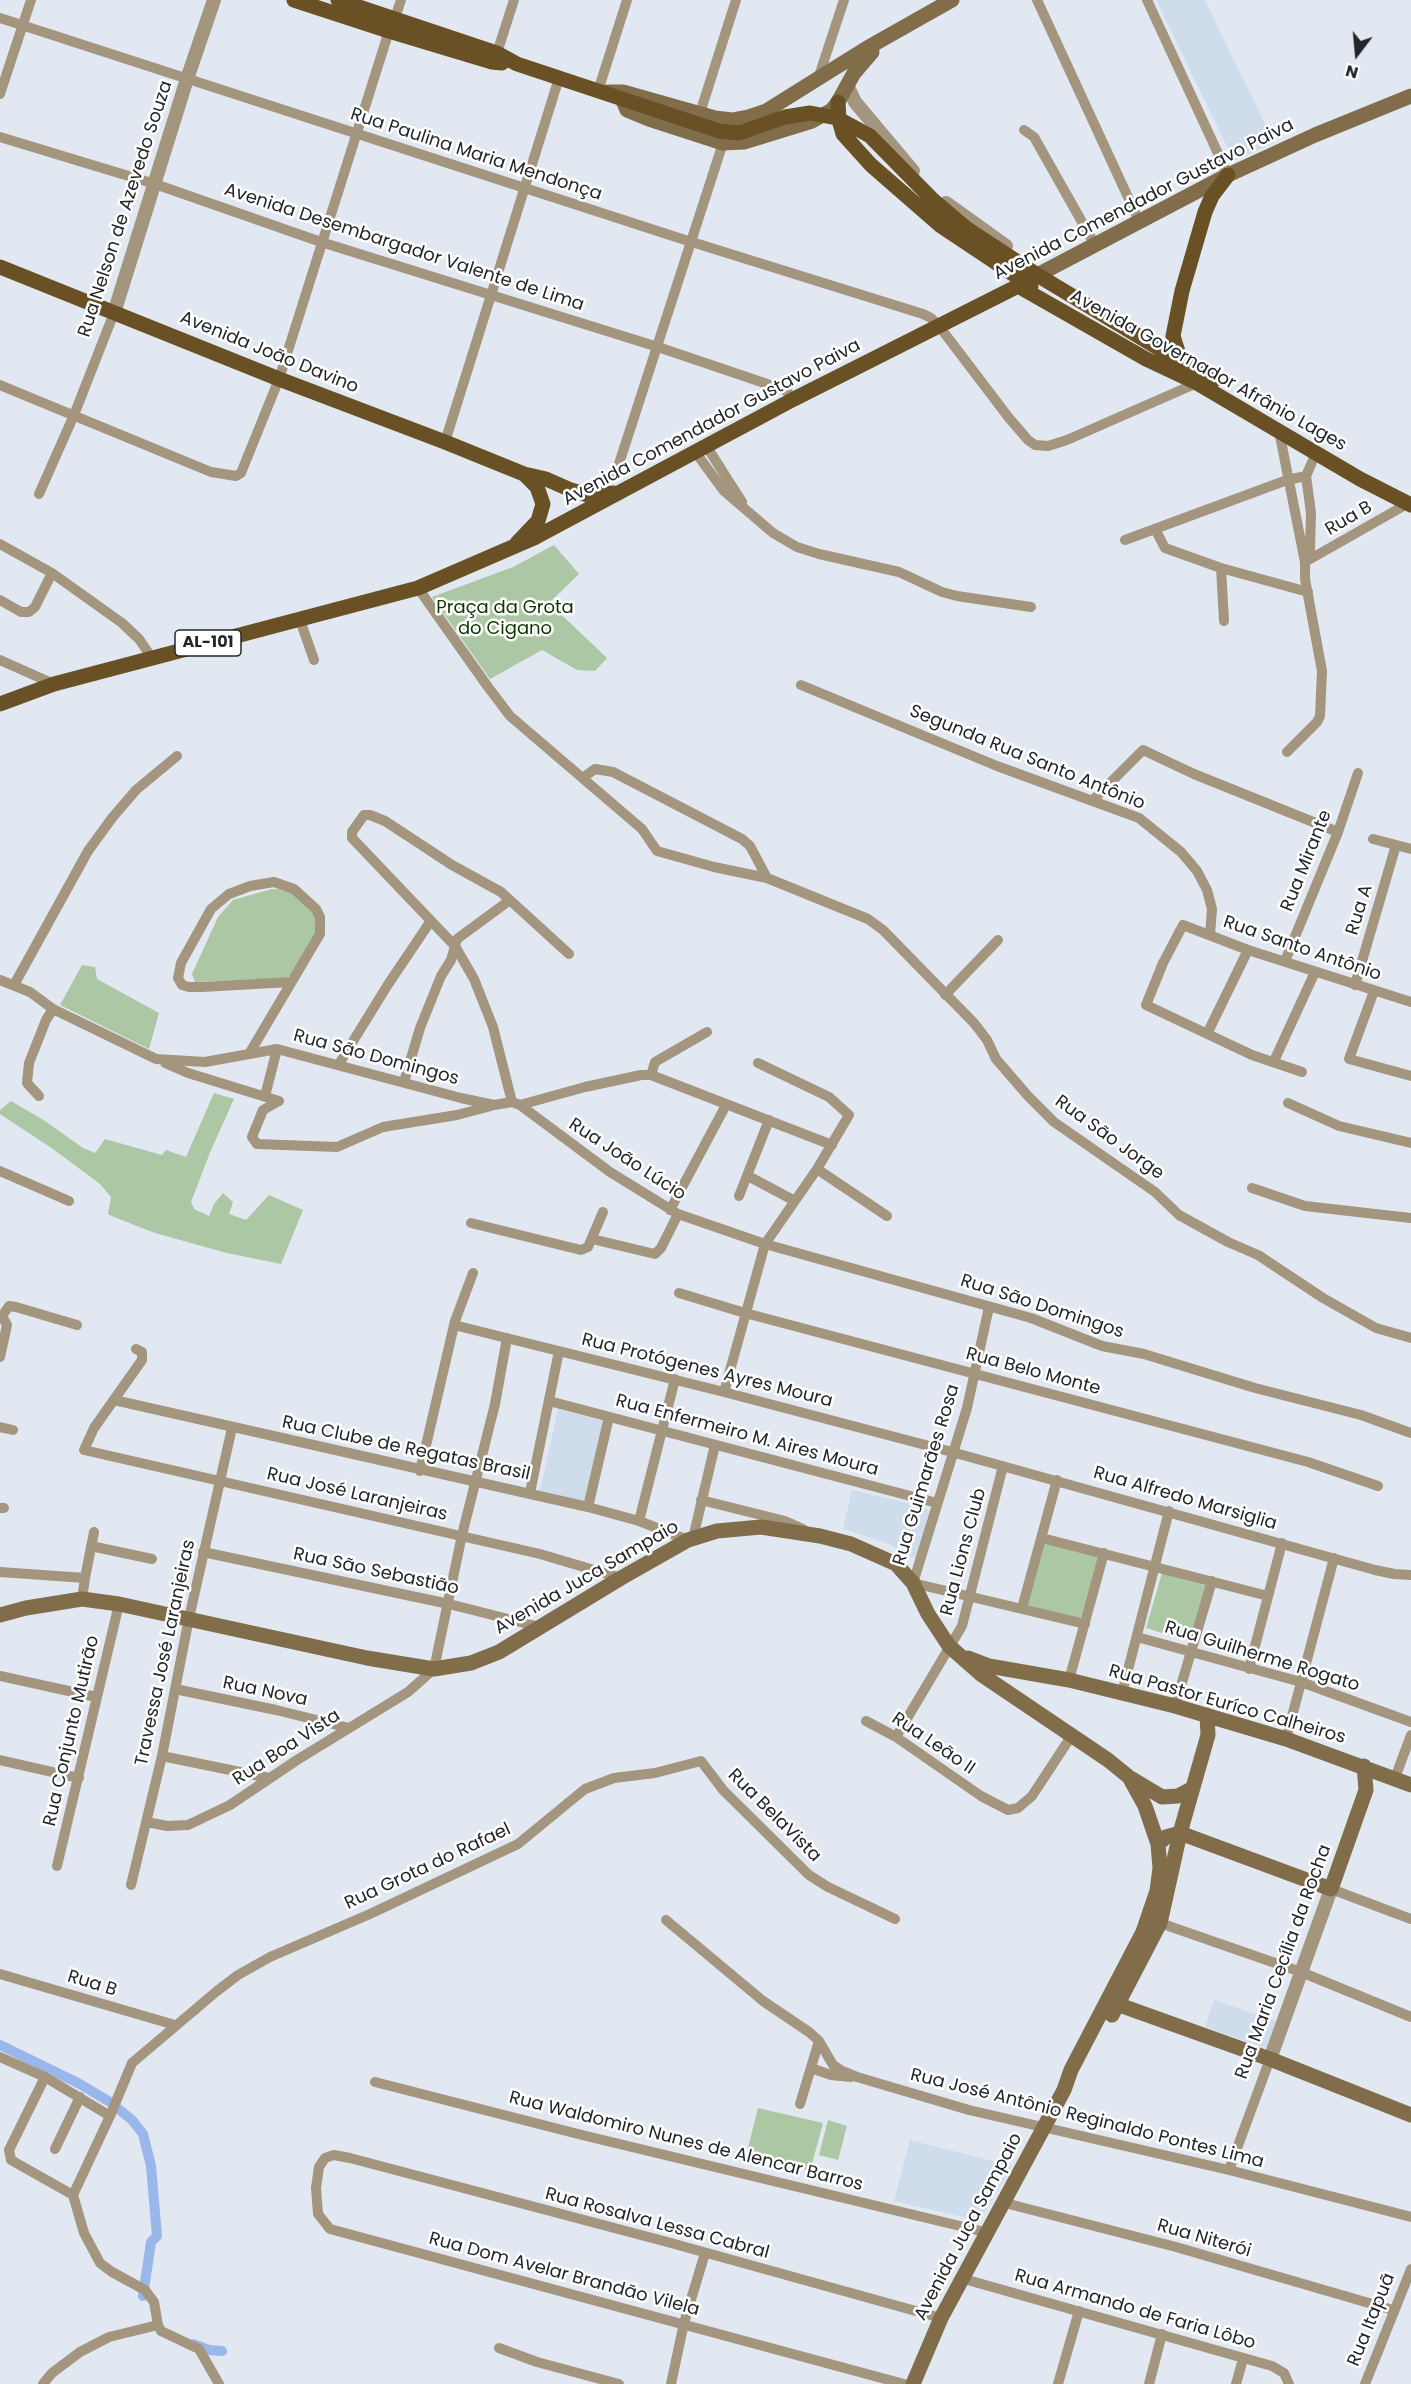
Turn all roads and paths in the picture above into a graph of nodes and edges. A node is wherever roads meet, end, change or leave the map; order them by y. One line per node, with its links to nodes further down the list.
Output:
1 (31, 0): 15 (street)
2 (214, 0): 20 (street, Rua Nelson de Azevedo Souza)
3 (294, 0): 14 (main road)
4 (338, 0): 14 (main road)
5 (401, 0): 14 (street)
6 (514, 0): 17 (street)
7 (627, 0): 23 (street)
8 (736, 0): 28 (street)
9 (844, 0): 21 (street)
10 (952, 0): 16 (main road)
11 (1037, 0): 36 (street)
12 (1147, 0): 33 (street)
13 (0, 18): 15 (street, Rua Paulina Maria Mendonça)
14 (392, 25): 17 (main road); 18 (main road); 30 (street)
15 (22, 26): 20 (street, Rua Paulina Maria Mendonça); 24 (street)
16 (891, 36): 21 (main road); 22 (main road)
17 (497, 53): 18 (main road)
18 (517, 64): 19 (main road)
19 (559, 78): 23 (main road); 35 (street)
20 (187, 79): 30 (street, Rua Paulina Maria Mendonça); 34 (street, Rua Nelson de Azevedo Souza)
21 (818, 79): 28 (main road)
22 (847, 85): 27 (main road); 41 (street)
23 (601, 91): 26 (main road); 28 (main road)
24 (0, 94)
25 (1411, 96): 33 (main road, Avenida Comendador Gustavo Paiva)
26 (622, 98): 32 (main road); 47 (main road)
27 (838, 102): 32 (main road); 47 (main road)
28 (700, 113)
29 (1024, 130): 39 (street)
30 (356, 133): 35 (street, Rua Paulina Maria Mendonça); 37 (street)
31 (0, 137): 34 (street, Avenida Desembargador Valente de Lima)
32 (723, 144): 38 (street)
33 (1228, 175): 36 (main road, Avenida Comendador Gustavo Paiva); 48 (main road)
34 (155, 184): 37 (street, Avenida Desembargador Valente de Lima); 44 (street, Rua Nelson de Azevedo Souza)
35 (523, 188): 38 (street, Rua Paulina Maria Mendonça); 43 (street)
36 (1139, 221): 39 (main road, Avenida Comendador Gustavo Paiva)
37 (321, 242): 43 (street, Avenida Desembargador Valente de Lima); 49 (street)
38 (691, 242): 45 (street, Rua Paulina Maria Mendonça); 46 (street)
39 (1095, 245): 41 (main road, Avenida Comendador Gustavo Paiva)
40 (0, 267): 44 (main road, Avenida João Davino)
41 (1042, 272): 42 (main road, Avenida Comendador Gustavo Paiva)
42 (1018, 286): 45 (main road, Avenida Comendador Gustavo Paiva); 50 (main road, Avenida Governador Afrânio Lages)
43 (491, 294): 46 (street, Avenida Desembargador Valente de Lima); 55 (street)
44 (114, 314): 49 (main road, Avenida João Davino); 53 (street, Rua Nelson de Azevedo Souza)
45 (939, 326): 50 (street); 52 (main road, Avenida Comendador Gustavo Paiva)
46 (658, 347): 52 (street, Avenida Desembargador Valente de Lima); 59 (street)
47 (1152, 350): 48 (main road, Avenida Governador Afrânio Lages); 50 (main road)
48 (1180, 361): 64 (main road, Avenida Governador Afrânio Lages)
49 (279, 380): 53 (street); 55 (main road, Avenida João Davino)
50 (1197, 383): 54 (main road, Avenida Governador Afrânio Lages)
51 (0, 385): 53 (street)
52 (794, 399): 56 (main road, Avenida Comendador Gustavo Paiva)
53 (74, 415): 63 (street, Rua Nelson de Azevedo Souza)
54 (1279, 430): 57 (main road, Avenida Governador Afrânio Lages); 61 (street)
55 (445, 442): 58 (main road, Avenida João Davino)
56 (701, 450): 62 (main road, Avenida Comendador Gustavo Paiva); 75 (street)
57 (1316, 453): 60 (street); 64 (main road, Avenida Governador Afrânio Lages)
58 (524, 474): 62 (main road, Avenida João Davino); 68 (main road)
59 (615, 476)
60 (1306, 476): 61 (street); 69 (street)
61 (1287, 480): 65 (street); 69 (street)
62 (617, 493): 68 (main road, Avenida Comendador Gustavo Paiva)
63 (39, 495)
64 (1410, 501): 69 (street, Rua B)
65 (1155, 530): 66 (street); 70 (street)
66 (1125, 540)
67 (0, 544): 71 (street)
68 (514, 545): 72 (main road, Avenida Comendador Gustavo Paiva / AL-101)
69 (1305, 562): 73 (street)
70 (1221, 568): 73 (street); 77 (street)
71 (52, 573): 74 (street); 78 (street)
72 (418, 588): 76 (main road, Avenida Comendador Gustavo Paiva / AL-101); 87 (street, Rua São Jorge)
73 (1308, 592): 84 (street)
74 (0, 600)
75 (1031, 607)
76 (300, 620): 78 (main road, Avenida Comendador Gustavo Paiva / AL-101); 80 (street)
77 (1224, 621)
78 (152, 658): 81 (main road, Avenida Comendador Gustavo Paiva / AL-101)
79 (0, 660): 81 (street)
80 (314, 660)
81 (54, 684): 83 (main road, Avenida Comendador Gustavo Paiva / AL-101)
82 (801, 685): 88 (street, Segunda Rua Santo Antônio)
83 (0, 704)
84 (1287, 752)
85 (177, 756): 105 (street)
86 (1358, 773): 89 (street, Rua Mirante)
87 (584, 777): 93 (street, Rua São Jorge); 93 (street)
88 (1093, 800): 89 (street); 96 (street, Segunda Rua Santo Antônio)
89 (1338, 832): 101 (street, Rua Mirante)
90 (1373, 839): 91 (street)
91 (1396, 845): 92 (street); 106 (street, Rua A)
92 (1411, 849)
93 (767, 878): 108 (street, Rua São Jorge)
94 (510, 900): 95 (street); 98 (street); 100 (street)
95 (430, 922): 98 (street); 118 (street)
96 (1210, 935): 99 (street, Rua Santo Antônio); 112 (street, Rua Santo Antônio)
97 (998, 940): 108 (street)
98 (455, 946): 122 (street); 126 (street)
99 (1248, 950): 101 (street, Rua Santo Antônio); 112 (street)
100 (569, 954)
101 (1285, 961): 102 (street, Rua Santo Antônio)
102 (1315, 972): 106 (street, Rua Santo Antônio); 116 (street)
103 (0, 980): 105 (street, Rua São Domingos)
104 (291, 982): 104 (street); 114 (street)
105 (14, 985): 110 (street, Rua São Domingos)
106 (1355, 985): 107 (street, Rua Santo Antônio)
107 (1374, 991): 109 (street, Rua Santo Antônio); 121 (street)
108 (945, 995): 154 (street, Rua São Jorge)
109 (1411, 1002)
110 (53, 1009): 115 (street, Rua São Domingos); 123 (street)
111 (707, 1032): 120 (street)
112 (1207, 1034): 116 (street)
113 (277, 1049): 114 (street, Rua São Domingos); 118 (street, Rua São Domingos); 124 (street)
114 (249, 1054): 115 (street, Rua São Domingos)
115 (156, 1059): 124 (street)
116 (1274, 1061): 119 (street)
117 (758, 1063): 131 (street)
118 (339, 1064): 122 (street, Rua São Domingos)
119 (1302, 1072)
120 (651, 1075): 126 (street, Rua São Domingos); 128 (street)
121 (1411, 1077)
122 (404, 1082): 127 (street, Rua São Domingos)
123 (39, 1096)
124 (265, 1096): 127 (street)
125 (1288, 1103): 130 (street)
126 (516, 1104): 127 (street, Rua São Domingos); 140 (street, Rua João Lúcio)
127 (494, 1105)
128 (726, 1105): 129 (street); 140 (street)
129 (769, 1120): 131 (street); 134 (street)
130 (1411, 1143)
131 (832, 1145): 132 (street)
132 (818, 1168): 138 (street); 141 (street)
133 (0, 1171): 137 (street)
134 (748, 1176): 136 (street); 138 (street)
135 (1252, 1188): 142 (street)
136 (739, 1196)
137 (69, 1201)
138 (795, 1201): 145 (street)
139 (603, 1212): 144 (street)
140 (674, 1212): 144 (street); 145 (street, Rua João Lúcio)
141 (887, 1216)
142 (1411, 1218)
143 (471, 1223): 144 (street)
144 (592, 1239)
145 (765, 1244): 148 (street, Rua São Domingos); 149 (street)
146 (473, 1273): 152 (street)
147 (679, 1293): 149 (street, Rua Belo Monte)
148 (989, 1307): 158 (street, Rua Guimarães Rosa); 168 (street, Rua São Domingos)
149 (745, 1313): 158 (street, Rua Belo Monte); 160 (street)
150 (1, 1316): 151 (street); 157 (street)
151 (77, 1325)
152 (454, 1325): 153 (street, Rua Protógenes Ayres Moura); 172 (street)
153 (507, 1338): 155 (street, Rua Protógenes Ayres Moura); 175 (street)
154 (1411, 1338)
155 (559, 1351): 159 (street, Rua Protógenes Ayres Moura); 162 (street)
156 (139, 1353): 161 (street)
157 (0, 1357)
158 (974, 1374): 170 (street, Rua Guimarães Rosa); 176 (street, Rua Belo Monte)
159 (675, 1379): 160 (street, Rua Protógenes Ayres Moura); 167 (street)
160 (724, 1392): 170 (street, Rua Protógenes Ayres Moura)
161 (114, 1400): 165 (street, Rua Clube de Regatas Brasil); 174 (street, Rua José Laranjeiras)
162 (549, 1401): 163 (street, Rua Enfermeiro M. Aires Moura); 177 (street)
163 (609, 1417): 167 (street, Rua Enfermeiro M. Aires Moura); 180 (street)
164 (0, 1427): 166 (street)
165 (232, 1428): 172 (street, Rua Clube de Regatas Brasil); 174 (street, Travessa José Laranjeiras)
166 (13, 1430)
167 (663, 1432): 169 (street, Rua Enfermeiro M. Aires Moura); 182 (street)
168 (1411, 1433)
169 (716, 1444): 178 (street); 179 (street, Rua Enfermeiro M. Aires Moura)
170 (951, 1452): 171 (street, Rua Alfredo Marsiglia); 179 (street, Rua Guimarães Rosa)
171 (1003, 1466): 173 (street, Rua Alfredo Marsiglia); 201 (street, Rua Lions Club)
172 (420, 1471): 175 (street, Rua Clube de Regatas Brasil)
173 (1057, 1480): 181 (street, Rua Alfredo Marsiglia); 186 (street)
174 (219, 1481): 184 (street, Rua José Laranjeiras); 190 (street, Travessa José Laranjeiras)
175 (476, 1482): 177 (street, Rua Clube de Regatas Brasil); 184 (street)
176 (1378, 1486)
177 (530, 1493): 180 (street, Rua Clube de Regatas Brasil)
178 (702, 1500): 185 (street); 187 (street)
179 (937, 1503): 200 (street, Rua Guimarães Rosa)
180 (588, 1507): 182 (street, Rua Clube de Regatas Brasil)
181 (1169, 1511): 188 (street, Rua Alfredo Marsiglia); 194 (street)
182 (639, 1521): 187 (street, Rua Clube de Regatas Brasil)
183 (94, 1532): 189 (street)
184 (462, 1535): 198 (street, Rua José Laranjeiras); 205 (street)
185 (820, 1536): 187 (main road, Avenida Juca Sampaio); 200 (main road, Avenida Juca Sampaio)
186 (1042, 1538): 191 (street); 206 (street)
187 (691, 1539): 198 (main road, Avenida Juca Sampaio)
188 (1282, 1543): 192 (street, Rua Alfredo Marsiglia); 202 (street)
189 (91, 1546): 193 (street); 197 (street)
190 (203, 1552): 205 (street, Rua São Sebastião); 208 (street, Travessa José Laranjeiras)
191 (1104, 1553): 194 (street); 209 (street)
192 (1334, 1557): 196 (street, Rua Alfredo Marsiglia); 219 (street)
193 (152, 1559)
194 (1155, 1567): 199 (street); 211 (street)
195 (0, 1572): 197 (street)
196 (1411, 1575)
197 (85, 1578): 203 (street)
198 (621, 1578): 210 (main road, Avenida Juca Sampaio)
199 (1212, 1581): 202 (street); 213 (street)
200 (913, 1583): 201 (street); 212 (main road, Avenida Juca Sampaio)
201 (970, 1595): 206 (street); 212 (street, Rua Lions Club)
202 (1268, 1596): 215 (street)
203 (82, 1599): 204 (main road, Avenida Juca Sampaio); 207 (main road, Avenida Juca Sampaio)
204 (119, 1604): 208 (main road, Avenida Juca Sampaio); 222 (street, Rua Conjunto Mutirão)
205 (449, 1604): 210 (street, Rua São Sebastião); 214 (street)
206 (1022, 1608): 209 (street)
207 (0, 1615)
208 (189, 1618): 214 (main road, Avenida Juca Sampaio); 220 (street, Travessa José Laranjeiras)
209 (1085, 1624): 218 (street)
210 (540, 1627): 214 (main road, Avenida Juca Sampaio)
211 (1137, 1637): 213 (street, Rua Guilherme Rogato); 221 (street)
212 (955, 1651): 216 (main road, Rua Pastor Euríco Calheiros); 223 (main road, Avenida Juca Sampaio); 231 (street, Rua Lions Club)
213 (1191, 1652): 215 (street, Rua Guilherme Rogato); 224 (street)
214 (434, 1669): 228 (street, Rua Boa Vista)
215 (1249, 1669): 219 (street, Rua Guilherme Rogato)
216 (1023, 1672): 218 (main road, Rua Pastor Euríco Calheiros); 223 (main road)
217 (0, 1676): 222 (street)
218 (1069, 1680): 221 (main road, Rua Pastor Euríco Calheiros)
219 (1301, 1682): 227 (street, Rua Guilherme Rogato); 232 (street)
220 (175, 1689): 228 (street, Rua Nova); 233 (street, Travessa José Laranjeiras)
221 (1122, 1693): 224 (main road, Rua Pastor Euríco Calheiros)
222 (96, 1697): 238 (street, Rua Conjunto Mutirão)
223 (1012, 1697): 229 (main road, Avenida Juca Sampaio)
224 (1175, 1706): 225 (main road, Rua Pastor Euríco Calheiros)
225 (1214, 1718): 232 (main road, Rua Pastor Euríco Calheiros); 242 (main road, Avenida Juca Sampaio)
226 (866, 1720): 231 (street, Rua Leão II)
227 (1411, 1722)
228 (349, 1728): 239 (street, Rua Boa Vista)
229 (1072, 1735): 231 (street, Rua Leão II); 240 (main road, Avenida Juca Sampaio)
230 (1411, 1736): 237 (street)
231 (896, 1737)
232 (1286, 1739): 236 (main road, Rua Pastor Euríco Calheiros)
233 (162, 1756): 239 (street); 244 (street, Travessa José Laranjeiras)
234 (0, 1760): 238 (street)
235 (701, 1761): 250 (street, Rua BelaVista); 258 (street, Rua Grota do Rafael)
236 (1364, 1766): 237 (main road, Rua Pastor Euríco Calheiros); 243 (main road, Rua Maria Cecília da Rocha)
237 (1389, 1776): 241 (main road, Rua Pastor Euríco Calheiros); 243 (main road)
238 (79, 1778): 247 (street, Rua Conjunto Mutirão)
239 (269, 1778): 244 (street, Rua Boa Vista)
240 (1129, 1778): 242 (main road); 246 (main road, Avenida Juca Sampaio)
241 (1411, 1785)
242 (1191, 1789): 245 (main road, Avenida Juca Sampaio)
243 (1366, 1790): 249 (main road, Rua Maria Cecília da Rocha)
244 (147, 1822): 248 (street, Travessa José Laranjeiras)
245 (1180, 1833): 246 (main road); 249 (main road); 253 (main road, Avenida Juca Sampaio)
246 (1158, 1844): 256 (main road, Avenida Juca Sampaio)
247 (57, 1866)
248 (131, 1885)
249 (1331, 1889): 251 (street); 254 (street, Rua Maria Cecília da Rocha)
250 (895, 1919)
251 (1411, 1919)
252 (666, 1920): 259 (street, Rua José Antônio Reginaldo Pontes Lima)
253 (1160, 1923): 254 (street); 256 (main road, Avenida Juca Sampaio)
254 (1301, 1972): 257 (street); 261 (street, Rua Maria Cecília da Rocha)
255 (0, 1974): 258 (street, Rua B)
256 (1113, 2003): 261 (main road); 270 (main road, Avenida Juca Sampaio)
257 (1411, 2017)
258 (175, 2025): 268 (street, Rua Grota do Rafael)
259 (819, 2041): 262 (street); 264 (street, Rua José Antônio Reginaldo Pontes Lima)
260 (0, 2056): 263 (street)
261 (1270, 2059): 269 (main road); 273 (street, Rua Maria Cecília da Rocha)
262 (811, 2068): 264 (street); 267 (street)
263 (45, 2077): 266 (street); 274 (street)
264 (857, 2078): 270 (street, Rua José Antônio Reginaldo Pontes Lima)
265 (375, 2082): 277 (street, Rua Waldomiro Nunes de Alencar Barros)
266 (80, 2097): 268 (street); 271 (street)
267 (800, 2104)
268 (112, 2110): 274 (street, Rua Grota do Rafael)
269 (1411, 2115)
270 (1043, 2127): 273 (street, Rua José Antônio Reginaldo Pontes Lima); 275 (main road, Avenida Juca Sampaio)
271 (55, 2149)
272 (364, 2162): 278 (street, Rua Rosalva Lessa Cabral); 284 (street, Rua Dom Avelar Brandão Vilela)
273 (1229, 2170): 276 (street, Rua José Antônio Reginaldo Pontes Lima)
274 (73, 2195): 285 (street)
275 (1005, 2203): 277 (main road, Avenida Juca Sampaio); 281 (street, Rua Niterói)
276 (1411, 2217)
277 (989, 2233): 280 (main road, Avenida Juca Sampaio)
278 (705, 2253): 283 (street, Rua Rosalva Lessa Cabral); 284 (street)
279 (1411, 2269): 281 (street, Rua Itapuã)
280 (964, 2279): 282 (street, Rua Armando de Faria Lôbo); 283 (main road, Avenida Juca Sampaio)
281 (1393, 2310): 299 (street, Rua Itapuã)
282 (1079, 2311): 286 (street, Rua Armando de Faria Lôbo); 295 (street)
283 (941, 2318): 294 (main road, Avenida Juca Sampaio)
284 (684, 2323): 292 (street); 293 (street, Rua Dom Avelar Brandão Vilela)
285 (158, 2325): 289 (street); 290 (street)
286 (1162, 2334): 288 (street, Rua Armando de Faria Lôbo); 296 (street)
287 (499, 2348): 291 (street)
288 (1243, 2359): 297 (street); 298 (street, Rua Armando de Faria Lôbo)
289 (43, 2384)
290 (219, 2384)
291 (619, 2384)
292 (671, 2384)
293 (903, 2384)
294 (913, 2384)
295 (1058, 2384)
296 (1149, 2384)
297 (1236, 2384)
298 (1290, 2384)
299 (1365, 2384)

